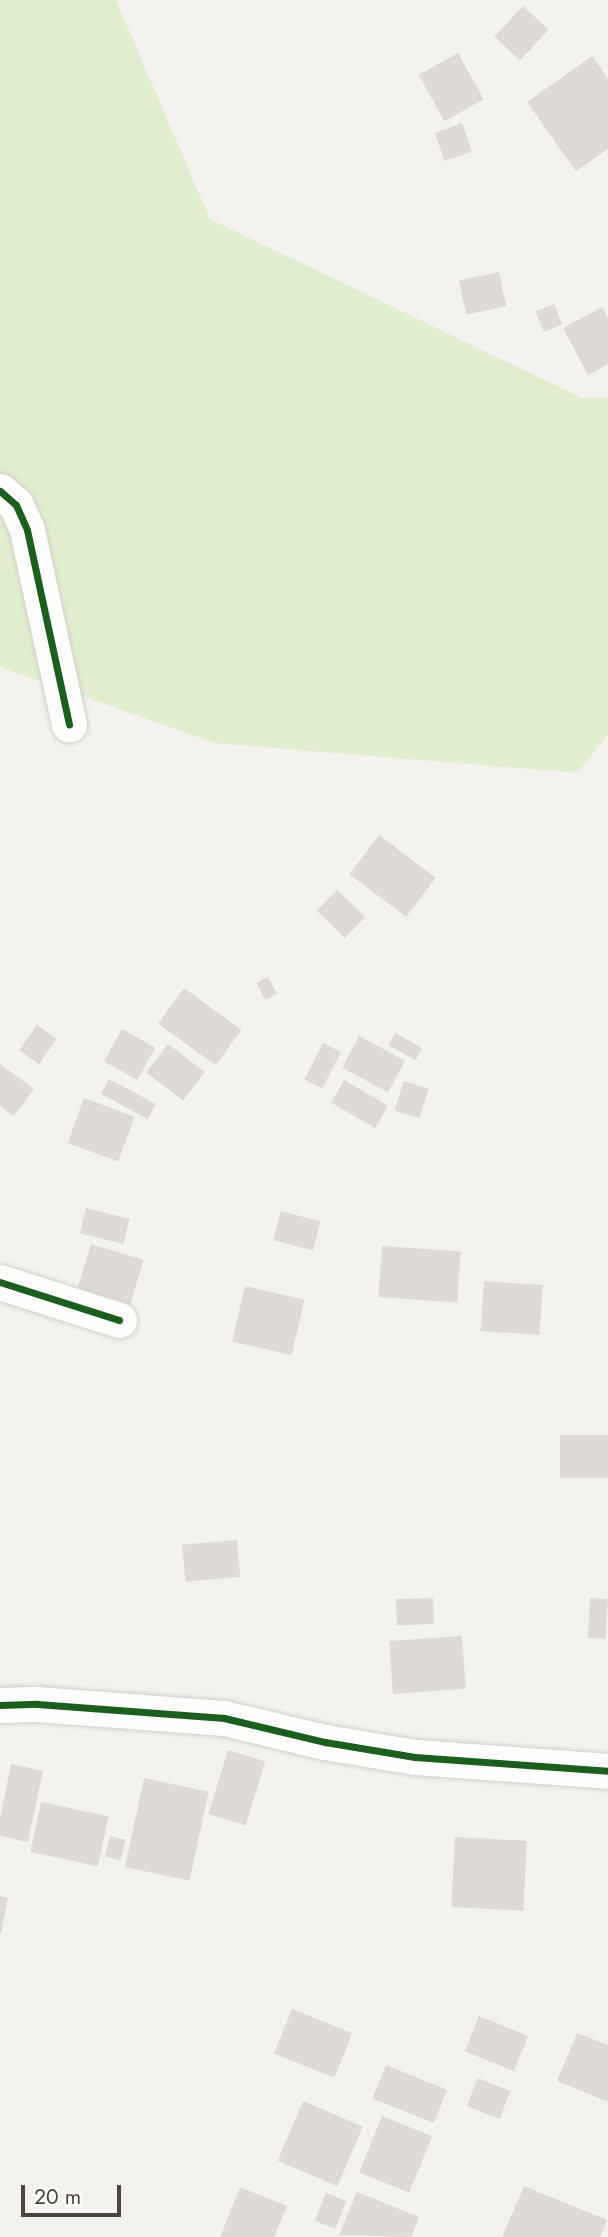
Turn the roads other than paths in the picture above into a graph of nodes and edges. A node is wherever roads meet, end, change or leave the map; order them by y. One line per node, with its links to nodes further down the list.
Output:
1 (0, 491): 2 (street)
2 (69, 725)
3 (0, 1282): 4 (street)
4 (119, 1320)
5 (0, 1705): 6 (street)
6 (608, 1771)

